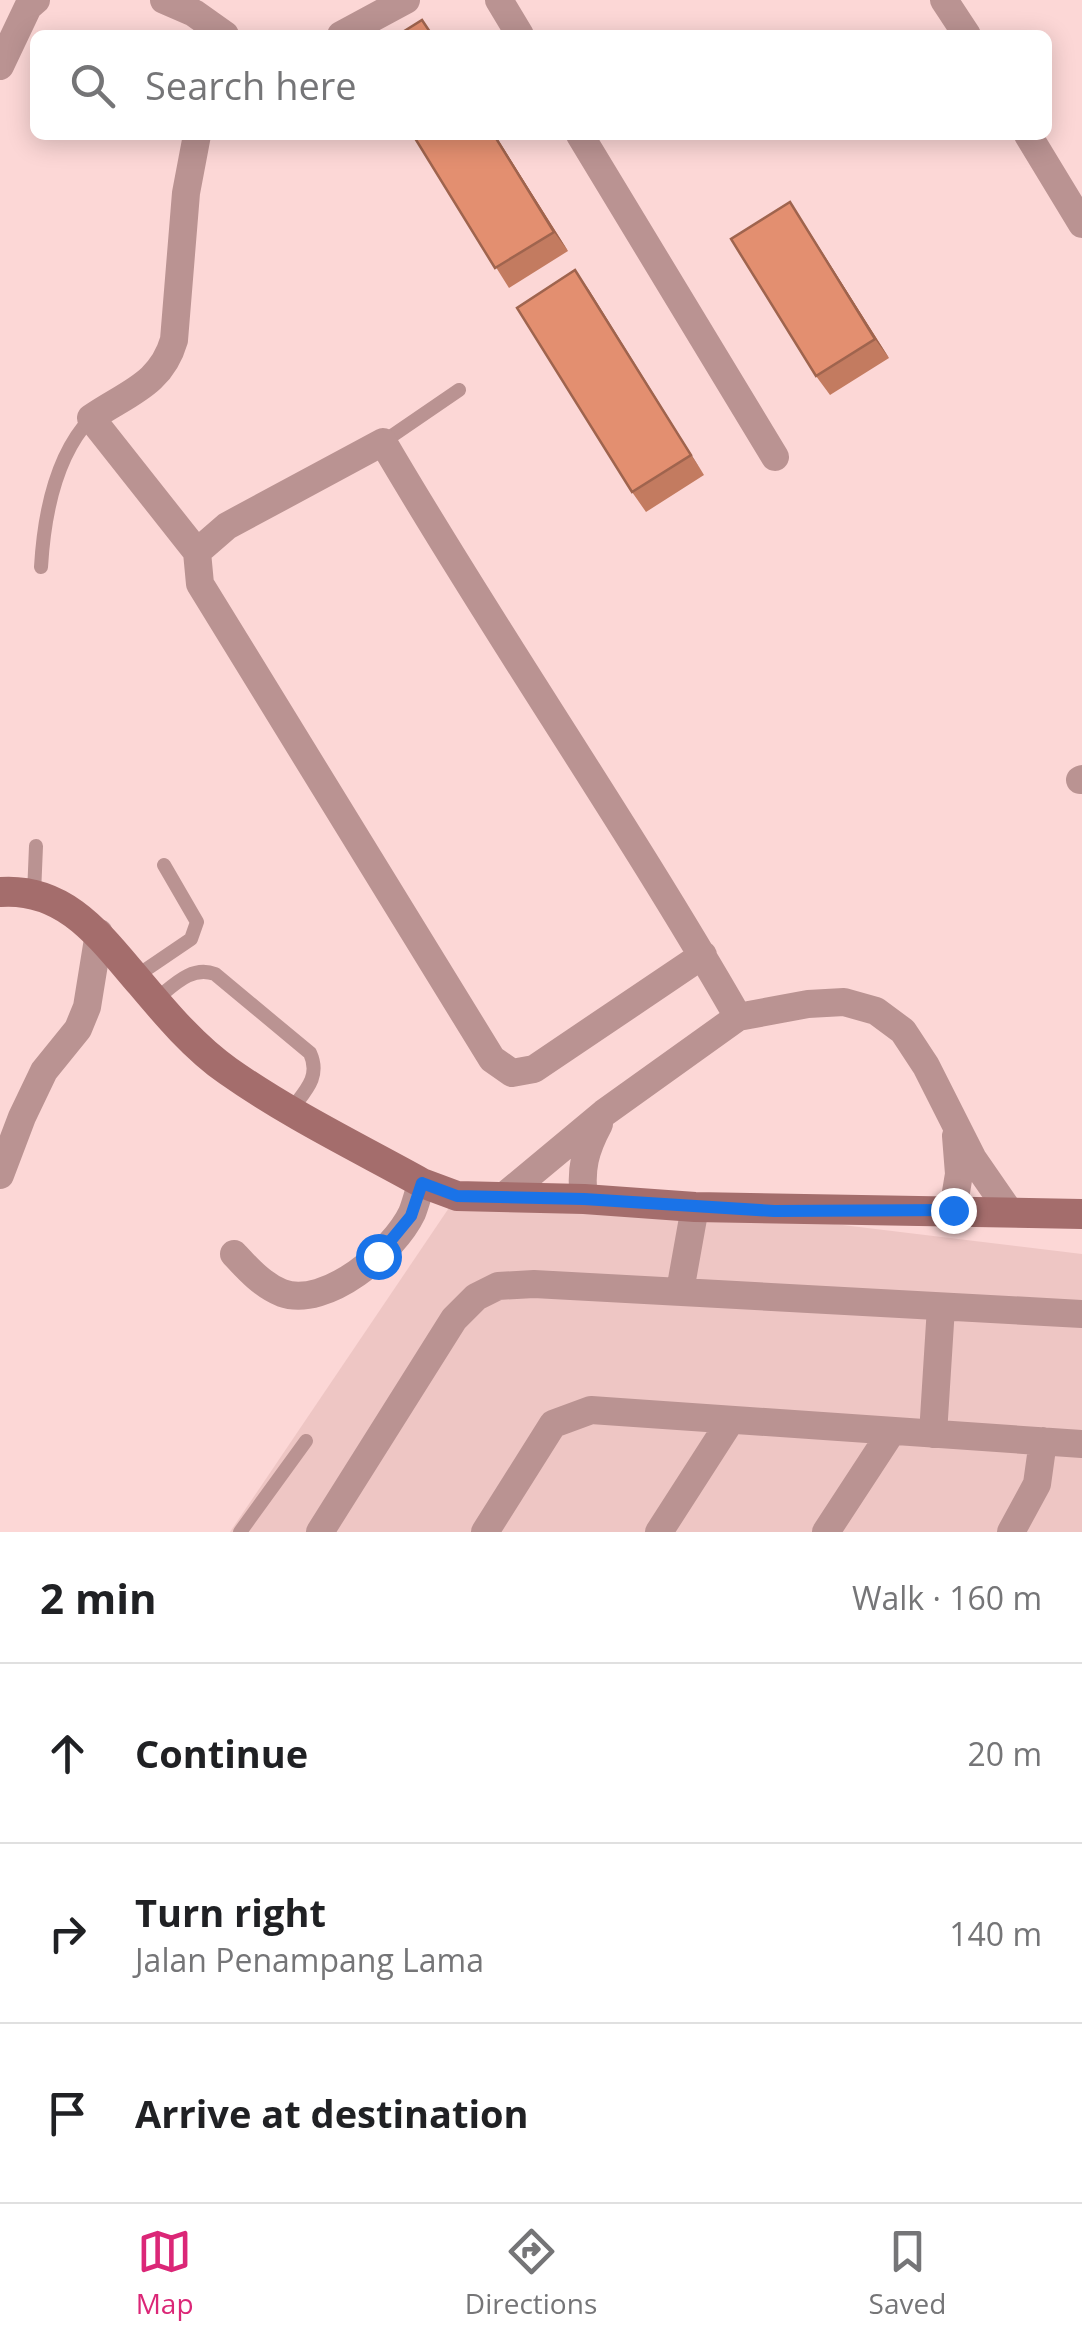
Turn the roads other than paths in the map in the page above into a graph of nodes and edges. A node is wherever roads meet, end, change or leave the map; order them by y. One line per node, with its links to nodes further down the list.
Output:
1 (36, 0): 10 (street)
2 (164, 0): 6 (street)
3 (406, 0): 7 (street)
4 (498, 0): 8 (street)
5 (944, 0): 9 (street)
6 (218, 30)
7 (349, 30)
8 (517, 30)
9 (964, 30)
10 (0, 66)
11 (196, 140): 16 (street)
12 (583, 140): 18 (street)
13 (1031, 140): 14 (street)
14 (1082, 224)
15 (459, 390): 17 (lane)
16 (91, 418): 19 (street); 20 (lane)
17 (384, 442): 19 (street); 26 (street)
18 (775, 457)
19 (197, 552): 26 (street)
20 (40, 567)
21 (36, 846): 24 (lane)
22 (164, 865): 27 (lane)
23 (0, 892): 24 (main road)
24 (34, 894): 25 (main road)
25 (100, 932): 27 (main road); 33 (street)
26 (703, 955): 29 (street)
27 (134, 977): 28 (main road)
28 (154, 1000): 30 (main road); 30 (lane)
29 (738, 1017): 31 (street); 32 (street)
30 (290, 1110): 34 (main road)
31 (604, 1113): 35 (street); 36 (street)
32 (956, 1130): 38 (street); 39 (street)
33 (0, 1175)
34 (422, 1183): 35 (main road); 41 (street)
35 (503, 1198): 36 (main road)
36 (584, 1199): 37 (main road)
37 (695, 1207): 38 (main road); 42 (street)
38 (953, 1210): 39 (main road)
39 (1008, 1211): 40 (main road)
40 (1082, 1214)
41 (234, 1254)
42 (680, 1290): 43 (street); 53 (street)
43 (941, 1306): 44 (street); 47 (street)
44 (1082, 1314)
45 (731, 1420): 46 (street); 54 (street); 55 (street)
46 (892, 1431): 47 (street); 56 (street)
47 (933, 1434): 49 (street)
48 (306, 1441): 52 (lane)
49 (1042, 1441): 50 (street); 51 (street)
50 (1082, 1444)
51 (1016, 1530)
52 (240, 1532)
53 (320, 1532)
54 (485, 1532)
55 (660, 1532)
56 (826, 1532)

